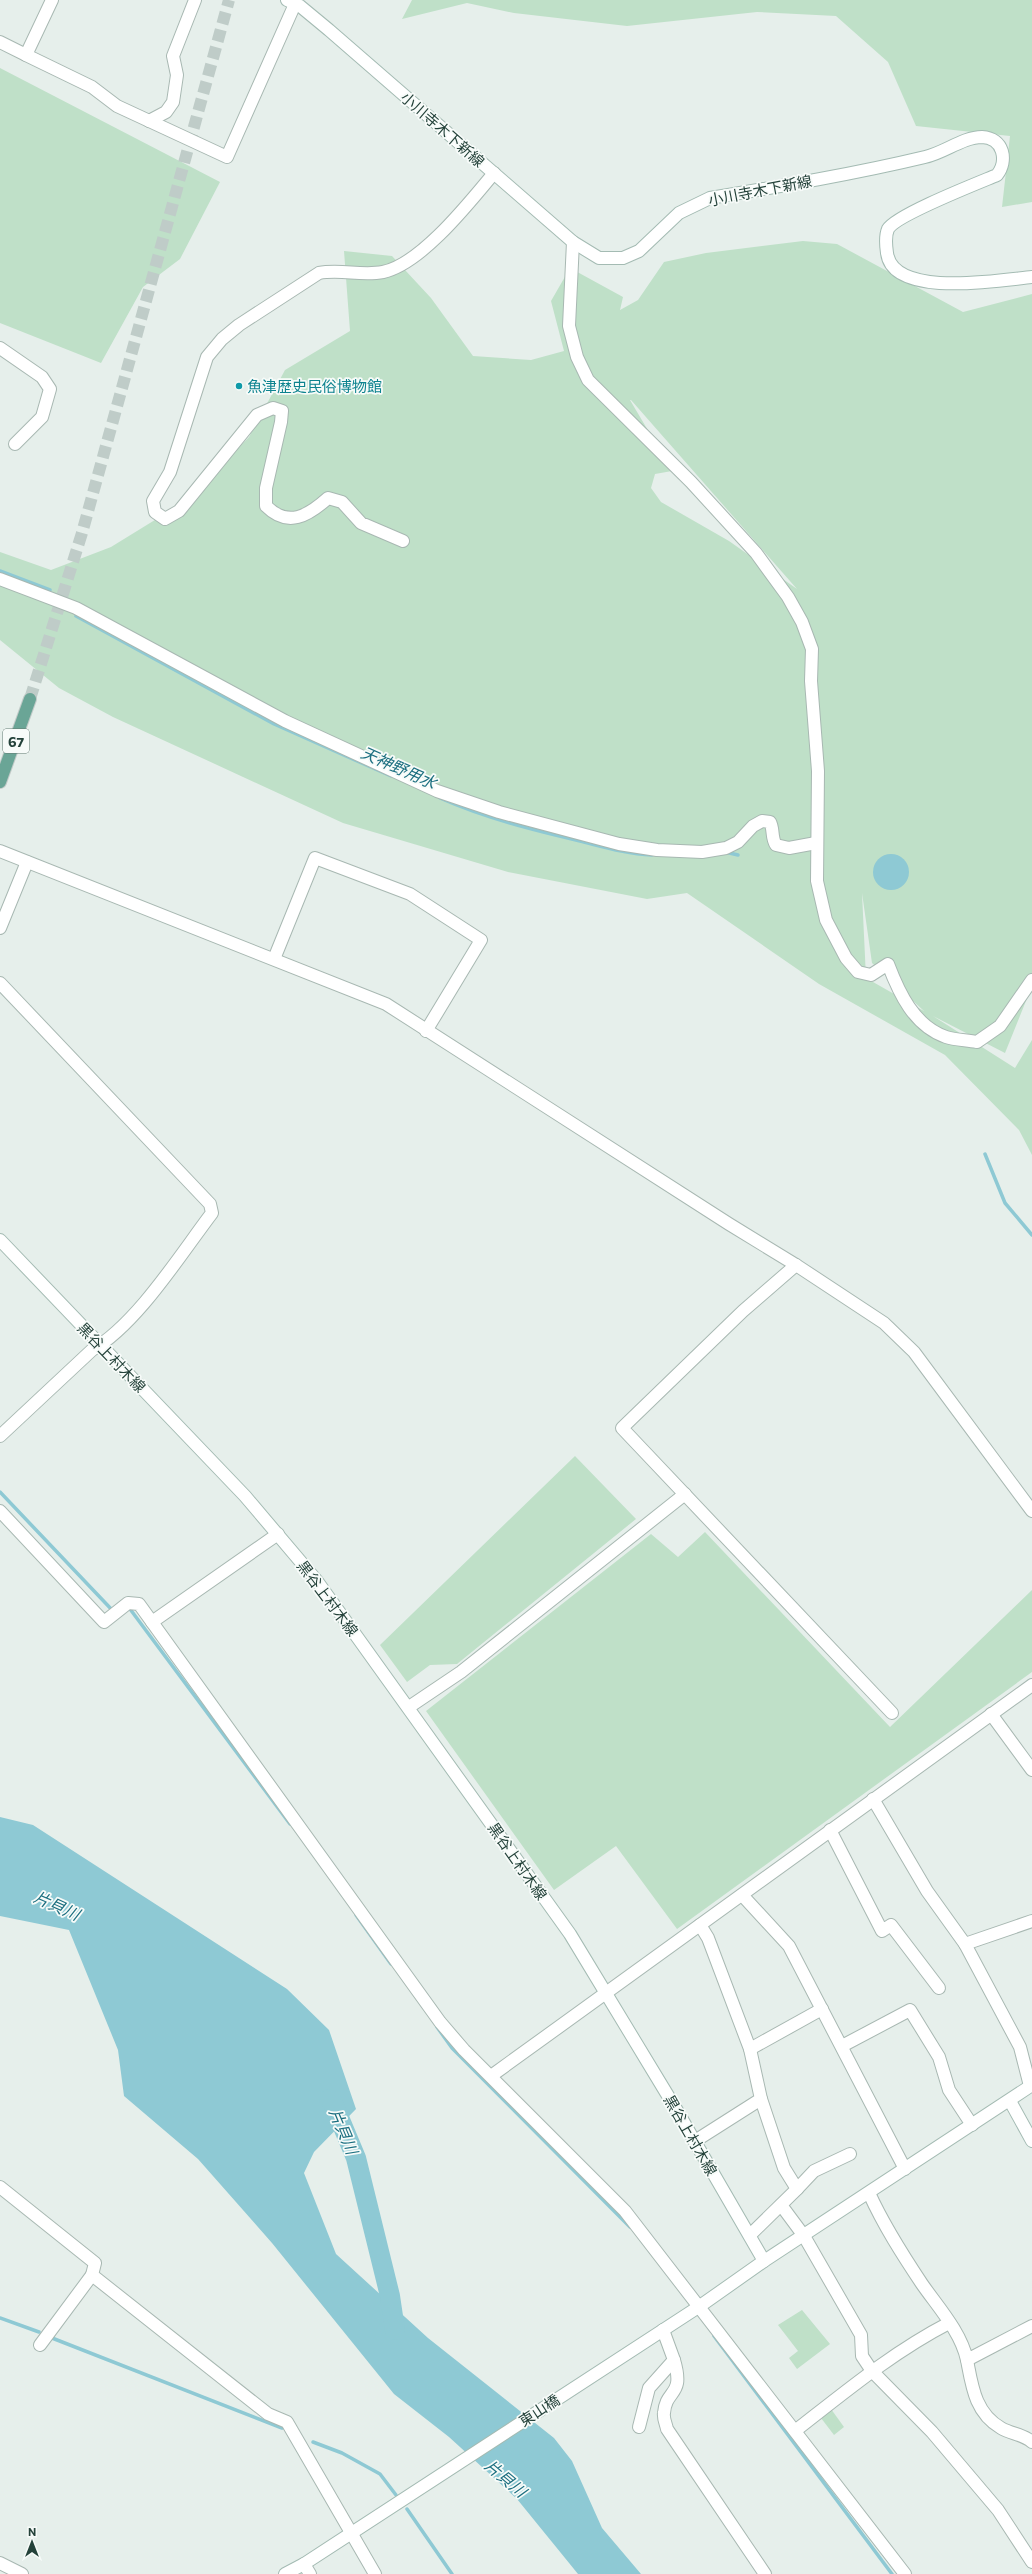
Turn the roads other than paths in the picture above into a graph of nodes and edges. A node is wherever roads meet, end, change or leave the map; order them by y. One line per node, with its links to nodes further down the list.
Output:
1 (52, 0): 5 (street)
2 (195, 0): 6 (street)
3 (296, 2): 6 (street); 7 (street, 小川寺木下新線)
4 (0, 42): 5 (street)
5 (26, 55): 6 (street)
6 (150, 121)
7 (494, 173): 8 (street, 小川寺木下新線); 12 (street)
8 (572, 242): 9 (street, 小川寺木下新線); 16 (street)
9 (1032, 277)
10 (0, 348): 11 (street)
11 (15, 444)
12 (403, 541)
13 (0, 579): 16 (street)
14 (30, 699): 15 (main road, 67)
15 (0, 782)
16 (816, 843): 21 (street)
17 (2, 852): 18 (street)
18 (26, 862): 19 (street); 20 (street)
19 (0, 928)
20 (274, 959): 23 (street); 23 (street)
21 (1032, 980)
22 (0, 983): 26 (street)
23 (426, 1031): 25 (street)
24 (0, 1240): 26 (street, 黒谷上村木線)
25 (796, 1264): 28 (street); 30 (street)
26 (101, 1345): 27 (street); 31 (street, 黒谷上村木線)
27 (0, 1436)
28 (685, 1494): 34 (street); 35 (street)
29 (0, 1511): 32 (street)
30 (1032, 1512)
31 (278, 1534): 32 (street); 34 (street, 黒谷上村木線)
32 (152, 1622): 49 (street)
33 (1032, 1684): 36 (street)
34 (409, 1707): 45 (street, 黒谷上村木線)
35 (892, 1713)
36 (991, 1714): 37 (street); 38 (street)
37 (1032, 1770)
38 (873, 1799): 39 (street); 43 (street)
39 (830, 1830): 40 (street); 44 (street)
40 (742, 1895): 42 (street); 46 (street)
41 (1032, 1921): 43 (street)
42 (700, 1925): 45 (street); 48 (street)
43 (965, 1944): 50 (street)
44 (939, 1988)
45 (606, 1992): 49 (street); 55 (street, 黒谷上村木線)
46 (822, 2009): 47 (street); 48 (street)
47 (842, 2046): 53 (street); 57 (street)
48 (750, 2049): 51 (street)
49 (491, 2076): 66 (street)
50 (1031, 2086): 52 (street)
51 (760, 2100): 55 (street); 59 (street)
52 (1010, 2101): 53 (street); 54 (street)
53 (972, 2125): 57 (street)
54 (1032, 2140)
55 (695, 2141): 62 (street, 黒谷上村木線)
56 (850, 2154): 59 (street)
57 (905, 2169): 60 (street)
58 (0, 2187): 65 (street)
59 (797, 2189): 61 (street)
60 (869, 2194): 63 (street); 67 (street)
61 (781, 2205): 62 (street); 63 (street)
62 (750, 2236): 64 (street, 黒谷上村木線)
63 (804, 2236): 64 (street); 73 (street)
64 (764, 2262): 66 (street, 東山橋)
65 (92, 2275): 70 (street); 77 (street)
66 (700, 2306): 69 (street, 東山橋); 75 (street)
67 (949, 2323): 72 (street); 73 (street)
68 (1032, 2326): 72 (street)
69 (663, 2330): 71 (street); 77 (street, 東山橋)
70 (40, 2345)
71 (674, 2360): 74 (street); 84 (street)
72 (967, 2360): 76 (street)
73 (872, 2371): 75 (street); 78 (street)
74 (639, 2427)
75 (795, 2431): 85 (street)
76 (1032, 2442)
77 (352, 2533): 80 (street, 東山橋); 83 (street)
78 (1032, 2562)
79 (0, 2563): 81 (street)
80 (307, 2569): 82 (street, 東山橋)
81 (22, 2574)
82 (286, 2574)
83 (375, 2574)
84 (765, 2574)
85 (905, 2574)

